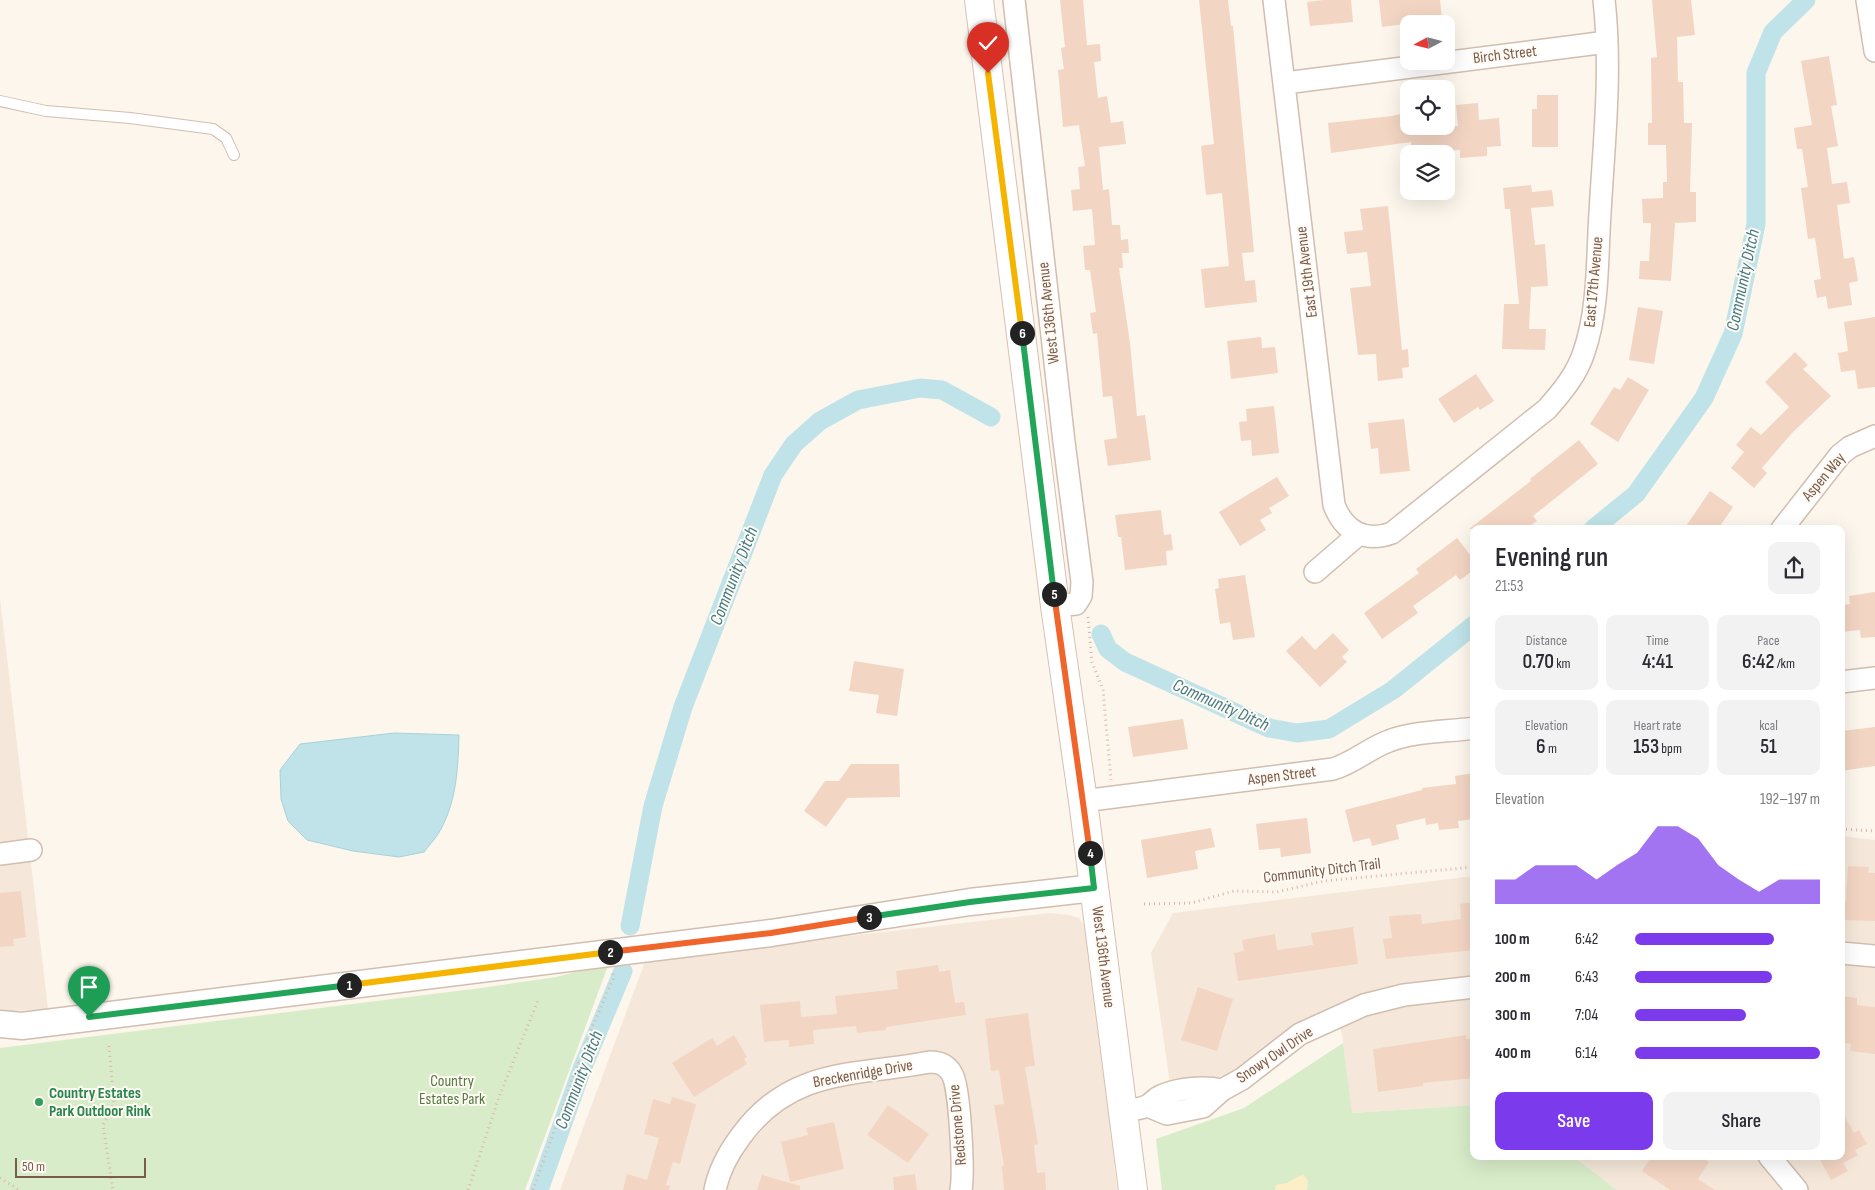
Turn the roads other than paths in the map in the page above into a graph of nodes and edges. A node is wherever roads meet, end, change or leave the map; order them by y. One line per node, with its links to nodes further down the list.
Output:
1 (978, 0): 15 (main road, West 136th Avenue)
2 (1014, 0): 15 (street, West 136th Avenue)
3 (1274, 0): 8 (street, East 19th Avenue)
4 (1604, 0): 6 (street, East 17th Avenue)
5 (1867, 0): 7 (street)
6 (1607, 42): 8 (street, Birch Street); 13 (street, East 17th Avenue)
7 (1875, 51)
8 (1284, 83): 13 (street, East 19th Avenue)
9 (0, 101): 10 (lane)
10 (234, 155)
11 (1875, 436): 12 (street, Aspen Way)
12 (1785, 525)
13 (1359, 534): 14 (street)
14 (1315, 572)
15 (1055, 606): 19 (main road, West 136th Avenue)
16 (1875, 678): 17 (street)
17 (1845, 682)
18 (1470, 729): 19 (street, Aspen Street)
19 (1083, 801): 22 (main road, West 136th Avenue)
20 (31, 850): 21 (street)
21 (0, 854)
22 (1094, 888): 26 (street); 28 (main road, West 136th Avenue)
23 (1845, 953): 24 (street)
24 (1875, 956)
25 (1470, 987): 28 (street, Snowy Owl Drive)
26 (7, 1028)
27 (944, 1065): 30 (street, Breckenridge Drive); 31 (street, Redstone Drive)
28 (1137, 1109): 32 (main road, West 136th Avenue)
29 (1772, 1160): 33 (street)
30 (715, 1190)
31 (961, 1190)
32 (1133, 1190)
33 (1798, 1190)

